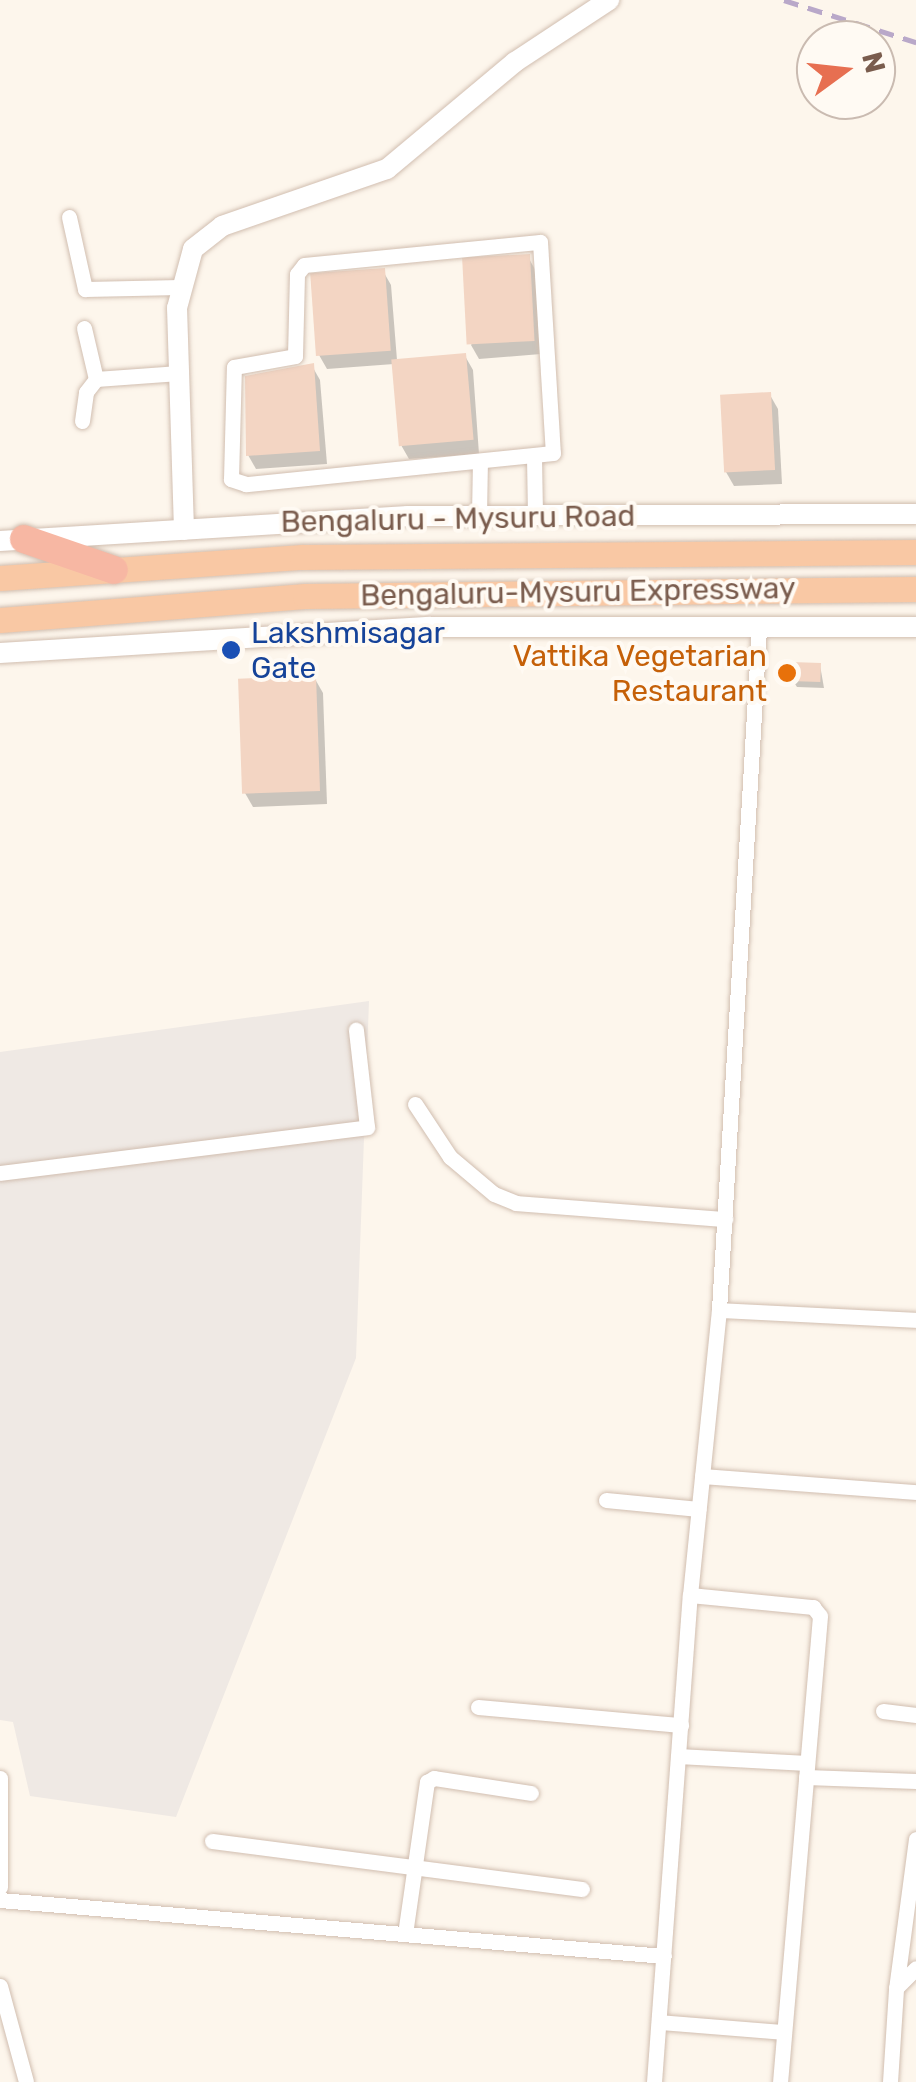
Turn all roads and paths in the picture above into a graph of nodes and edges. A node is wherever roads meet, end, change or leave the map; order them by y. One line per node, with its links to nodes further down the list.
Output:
1 (609, 0): 3 (street)
2 (69, 217): 3 (street)
3 (180, 288): 5 (street)
4 (84, 328): 6 (street)
5 (180, 373): 6 (street); 13 (street)
6 (96, 379): 7 (street)
7 (82, 421)
8 (534, 457): 9 (street); 9 (street); 12 (street)
9 (480, 462): 11 (street)
10 (916, 514): 12 (street, Bengaluru - Mysuru Road)
11 (479, 516): 12 (street, Bengaluru - Mysuru Road); 13 (street, Bengaluru - Mysuru Road)
12 (535, 516)
13 (184, 530): 14 (street, Bengaluru - Mysuru Road)
14 (12, 540): 16 (highway)
15 (916, 552): 16 (highway, Bengaluru-Mysuru Expressway)
16 (114, 570): 17 (highway, Bengaluru-Mysuru Expressway)
17 (0, 578)
18 (916, 590): 19 (highway, Bengaluru-Mysuru Expressway)
19 (0, 620)
20 (916, 627): 21 (street)
21 (759, 628): 22 (street); 26 (street)
22 (0, 653)
23 (356, 1030): 25 (street)
24 (415, 1104): 26 (street)
25 (0, 1174)
26 (724, 1219): 27 (street)
27 (719, 1310): 28 (street); 29 (street)
28 (916, 1320)
29 (702, 1476): 30 (street); 32 (street)
30 (916, 1492)
31 (606, 1500): 32 (street)
32 (699, 1509): 33 (street)
33 (690, 1596): 37 (street); 39 (street)
34 (478, 1706): 37 (street)
35 (883, 1712): 36 (street)
36 (916, 1715)
37 (681, 1725): 38 (street)
38 (678, 1756): 39 (street); 50 (street)
39 (807, 1770): 41 (street); 55 (street)
40 (0, 1778): 46 (street)
41 (916, 1781)
42 (530, 1793): 45 (street)
43 (916, 1840): 53 (street)
44 (212, 1841): 45 (street)
45 (413, 1867): 47 (street); 49 (street)
46 (0, 1887)
47 (582, 1890)
48 (0, 1900): 49 (street)
49 (405, 1934): 50 (street)
50 (664, 1956): 54 (street)
51 (916, 1968): 53 (street)
52 (0, 1986): 56 (street)
53 (896, 1988): 59 (street)
54 (659, 2022): 55 (street); 57 (street)
55 (784, 2032): 58 (street)
56 (26, 2082)
57 (654, 2082)
58 (780, 2082)
59 (890, 2082)

